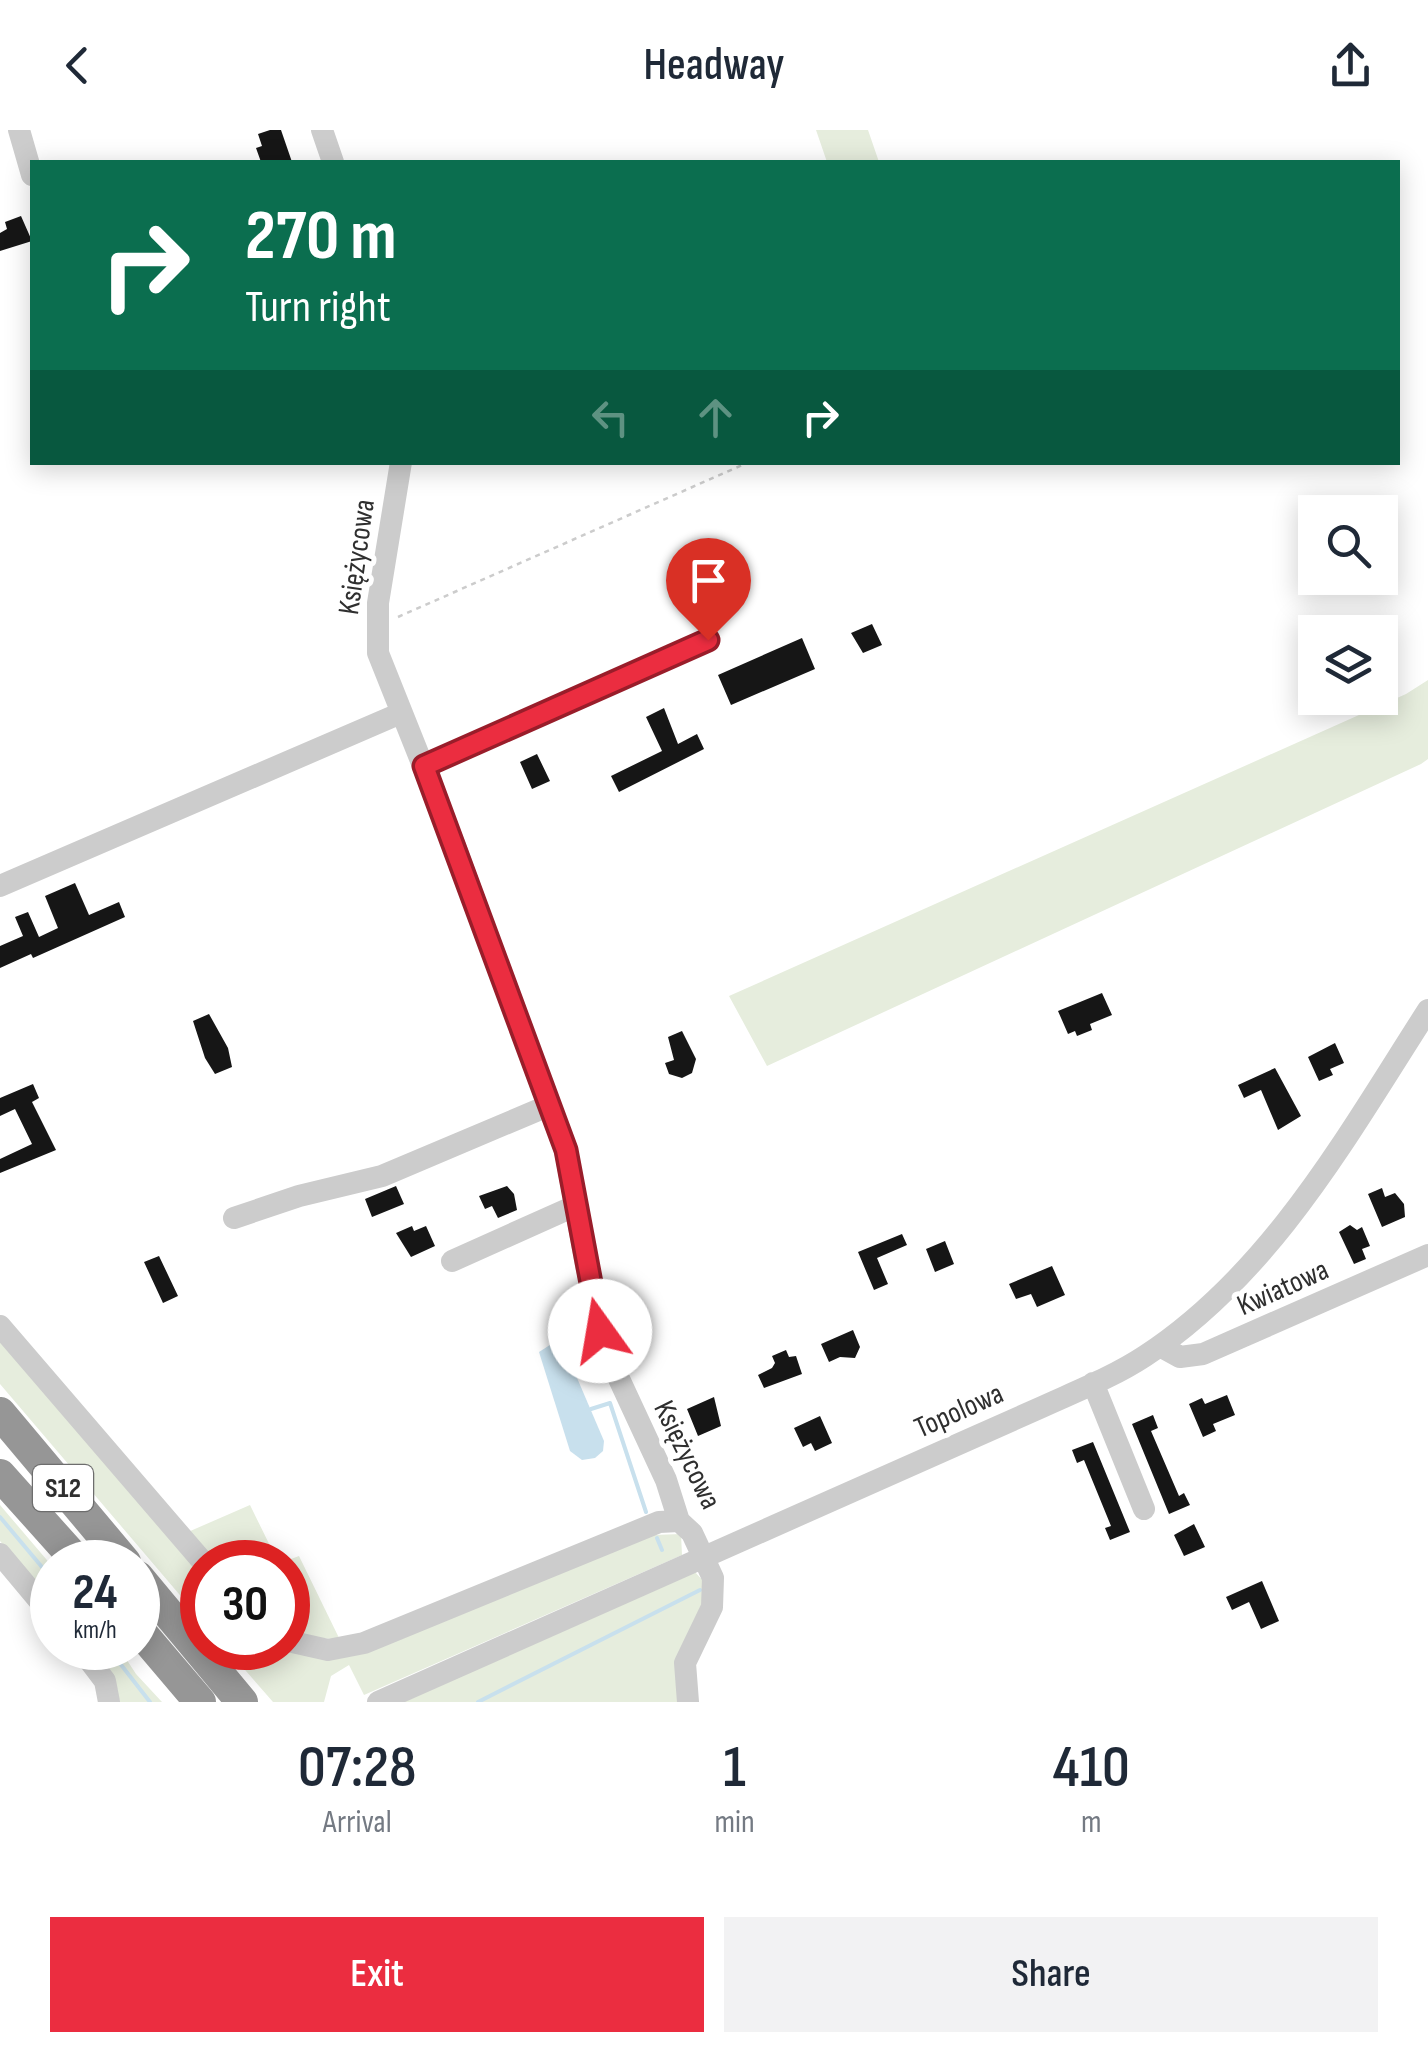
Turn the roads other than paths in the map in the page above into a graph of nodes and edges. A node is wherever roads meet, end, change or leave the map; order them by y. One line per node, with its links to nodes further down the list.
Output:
1 (19, 130): 4 (street)
2 (322, 130): 3 (street)
3 (332, 160)
4 (30, 167)
5 (401, 465): 7 (street, Księżycowa)
6 (708, 640): 8 (street)
7 (402, 713): 8 (street, Księżycowa); 9 (street)
8 (424, 766): 11 (street, Księżycowa)
9 (0, 886)
10 (1428, 1010): 17 (street, Topolowa)
11 (550, 1105): 12 (street, Księżycowa); 13 (street)
12 (577, 1205): 15 (street); 22 (street, Księżycowa)
13 (234, 1218)
14 (1428, 1255): 17 (street, Kwiatowa)
15 (452, 1260)
16 (0, 1326): 25 (street)
17 (1160, 1346): 18 (street, Topolowa)
18 (1093, 1384): 21 (street); 27 (street, Topolowa)
19 (0, 1414): 24 (highway, S12)
20 (0, 1475): 23 (highway, S12)
21 (1144, 1509)
22 (679, 1521): 27 (street, Księżycowa); 30 (street)
23 (58, 1540)
24 (106, 1540)
25 (184, 1540)
26 (0, 1554): 28 (street)
27 (704, 1558): 33 (street, Topolowa); 37 (street)
28 (30, 1590)
29 (160, 1603): 36 (highway)
30 (310, 1646)
31 (160, 1655): 35 (highway)
32 (96, 1670): 34 (street)
33 (381, 1701)
34 (110, 1702)
35 (200, 1702)
36 (242, 1702)
37 (688, 1702)

